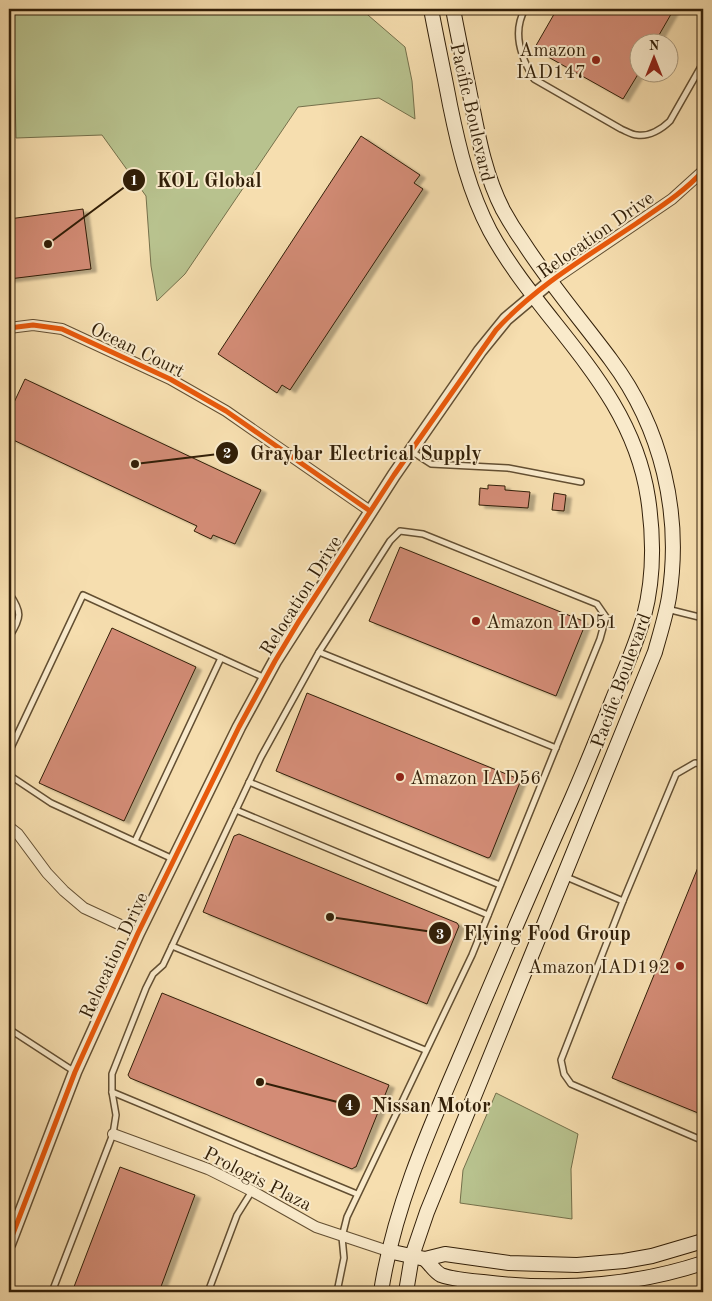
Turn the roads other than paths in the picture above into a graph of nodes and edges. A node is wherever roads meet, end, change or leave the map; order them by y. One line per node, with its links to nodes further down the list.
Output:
1 (431, 9): 7 (main road, Pacific Boulevard)
2 (453, 9): 6 (main road, Pacific Boulevard)
3 (525, 9): 4 (lane)
4 (703, 63)
5 (703, 171): 6 (street, Relocation Drive)
6 (550, 282): 7 (street, Relocation Drive); 13 (main road, Pacific Boulevard)
7 (534, 295): 9 (street, Relocation Drive); 46 (main road, Pacific Boulevard)
8 (9, 328): 11 (street, Ocean Court)
9 (410, 451): 10 (lane); 11 (street, Relocation Drive)
10 (581, 482)
11 (370, 511): 18 (street, Relocation Drive)
12 (9, 592): 15 (lane)
13 (666, 609): 14 (lane); 28 (main road, Pacific Boulevard)
14 (703, 618)
15 (9, 636)
16 (319, 652): 19 (lane); 19 (lane); 23 (lane)
17 (221, 658): 18 (lane); 20 (lane); 26 (lane)
18 (265, 678): 27 (street, Relocation Drive)
19 (556, 748): 29 (lane)
20 (9, 752)
21 (703, 764): 30 (lane)
22 (9, 776): 26 (lane)
23 (249, 782): 24 (lane); 29 (lane)
24 (236, 810): 31 (lane); 33 (lane)
25 (9, 827): 32 (street)
26 (135, 841): 27 (lane)
27 (175, 860): 32 (street, Relocation Drive)
28 (564, 876): 30 (lane); 47 (main road, Pacific Boulevard)
29 (500, 885): 31 (lane)
30 (624, 901): 39 (lane)
31 (488, 915): 35 (lane)
32 (138, 933): 36 (street, Relocation Drive)
33 (172, 946): 35 (lane); 37 (lane)
34 (9, 1029): 36 (lane)
35 (426, 1050): 41 (lane)
36 (75, 1072): 42 (street, Relocation Drive)
37 (112, 1092): 38 (lane); 41 (lane)
38 (113, 1134): 40 (street, Prologis Plaza); 49 (lane)
39 (703, 1138)
40 (252, 1191): 43 (street, Prologis Plaza); 50 (lane)
41 (357, 1194): 43 (lane)
42 (13, 1223): 45 (street, Relocation Drive)
43 (342, 1237): 46 (street, Prologis Plaza); 51 (lane)
44 (703, 1241): 47 (main road)
45 (9, 1244)
46 (388, 1251): 47 (main road); 52 (main road, Pacific Boulevard)
47 (419, 1257): 48 (main road); 53 (main road, Pacific Boulevard)
48 (703, 1264)
49 (52, 1292)
50 (208, 1292)
51 (337, 1292)
52 (381, 1292)
53 (406, 1292)

